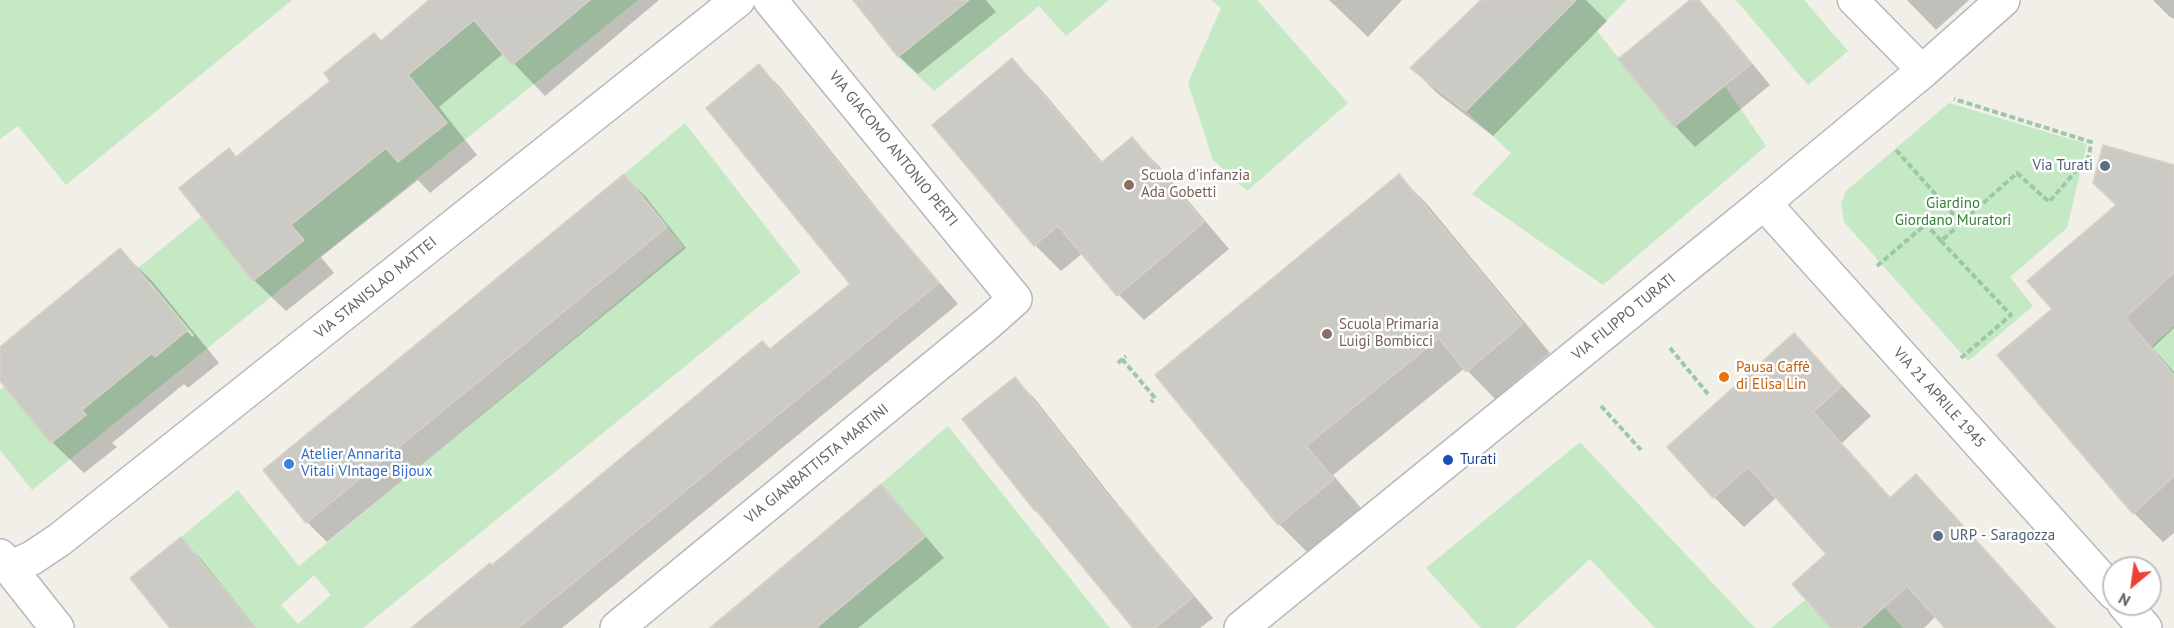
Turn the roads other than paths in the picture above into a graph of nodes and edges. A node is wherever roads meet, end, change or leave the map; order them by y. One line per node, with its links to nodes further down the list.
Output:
1 (738, 0): 8 (street, VIA STANISLAO MATTEI)
2 (770, 0): 7 (street, VIA GIACOMO ANTONIO PERTI)
3 (1853, 0): 5 (lane)
4 (2003, 0): 5 (street, VIA FILIPPO TURATI)
5 (1923, 71): 6 (street, VIA FILIPPO TURATI)
6 (1764, 203): 9 (street, VIA 21 APRILE 1945); 13 (street, VIA FILIPPO TURATI)
7 (1015, 299): 12 (street, VIA GIANBATTISTA MARTINI)
8 (5, 562): 11 (street)
9 (2102, 580)
10 (2134, 616): 14 (street)
11 (57, 628)
12 (617, 628)
13 (1241, 628)
14 (2145, 628)

